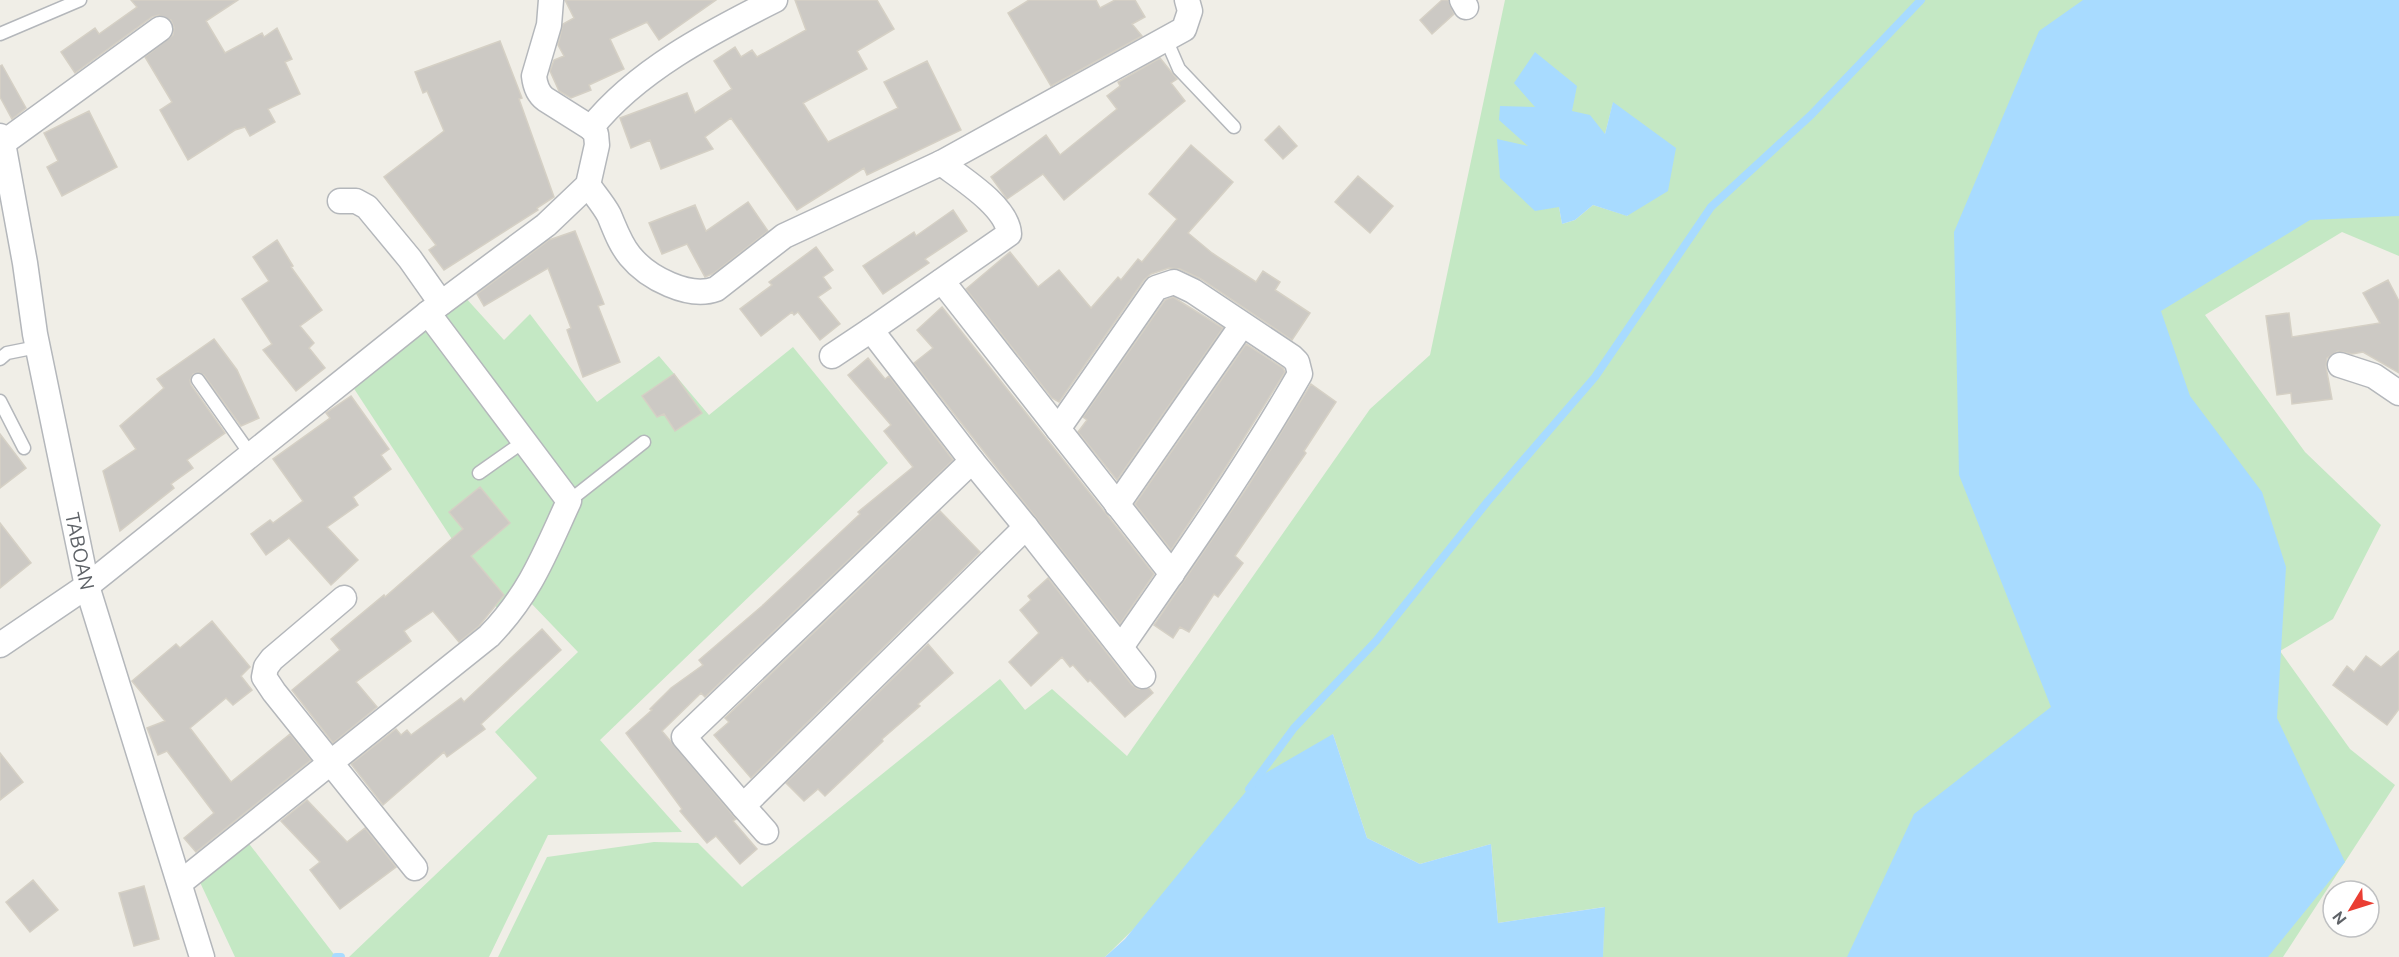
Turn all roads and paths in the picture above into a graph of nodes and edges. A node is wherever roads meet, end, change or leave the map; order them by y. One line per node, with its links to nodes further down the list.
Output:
1 (80, 0): 6 (lane)
2 (551, 0): 9 (street)
3 (775, 0): 9 (street)
4 (1187, 0): 7 (street)
5 (160, 29): 10 (street)
6 (0, 33)
7 (1166, 39): 8 (lane); 11 (street)
8 (1234, 127)
9 (591, 128): 12 (street)
10 (2, 140): 18 (street, TABOAN)
11 (941, 163): 12 (street); 14 (street)
12 (588, 185): 15 (street)
13 (340, 201): 15 (street)
14 (942, 281): 17 (street); 25 (street)
15 (435, 308): 26 (street); 29 (street)
16 (1242, 325): 25 (street); 33 (street); 35 (street)
17 (871, 330): 19 (street); 30 (street)
18 (38, 347): 20 (lane); 36 (street, TABOAN)
19 (832, 356)
20 (0, 359)
21 (2340, 365): 23 (street)
22 (198, 380): 29 (lane)
23 (2399, 393)
24 (0, 401): 28 (lane)
25 (1058, 429): 33 (street)
26 (523, 442): 31 (lane); 32 (street)
27 (644, 442): 32 (lane)
28 (24, 448)
29 (251, 455): 36 (street)
30 (972, 461): 34 (street); 42 (street)
31 (479, 473)
32 (569, 501): 41 (street)
33 (1117, 505): 35 (street)
34 (1026, 527): 39 (street); 42 (street)
35 (1172, 574): 39 (street)
36 (87, 586): 38 (street); 45 (street, TABOAN)
37 (344, 598): 41 (street)
38 (0, 645)
39 (1121, 647): 40 (street)
40 (1143, 676)
41 (331, 762): 44 (street); 45 (street)
42 (743, 806): 43 (street)
43 (766, 832)
44 (415, 868)
45 (180, 883): 46 (street, TABOAN)
46 (202, 957)

